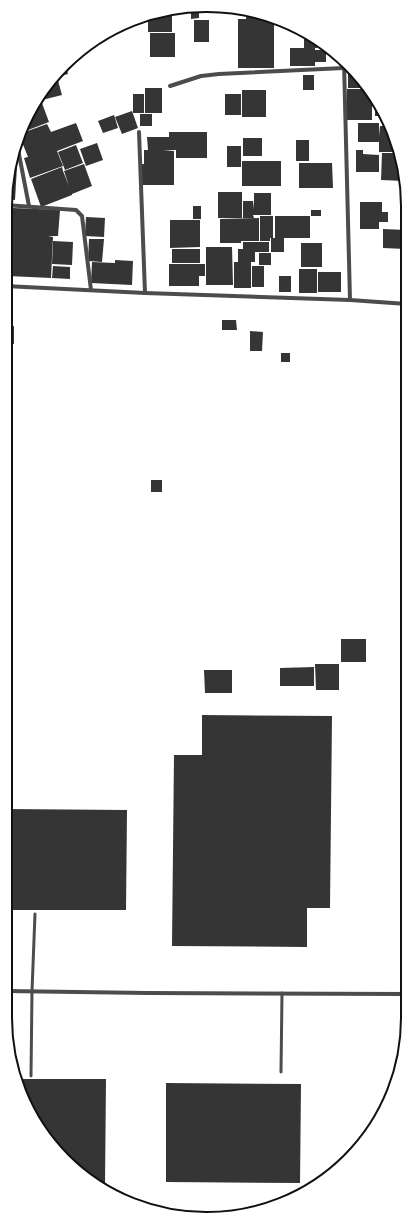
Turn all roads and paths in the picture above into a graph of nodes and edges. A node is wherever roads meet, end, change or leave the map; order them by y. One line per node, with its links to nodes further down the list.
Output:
1 (344, 68): 3 (street)
2 (344, 69): 11 (street)
3 (170, 86)
4 (139, 132): 10 (street)
5 (19, 155): 7 (street)
6 (12, 205): 7 (street)
7 (29, 206): 9 (street)
8 (12, 286): 9 (street)
9 (91, 290): 10 (street)
10 (145, 293): 11 (street)
11 (350, 300): 12 (street)
12 (401, 304)
13 (35, 914): 15 (lane)
14 (12, 991): 15 (street)
15 (32, 991): 16 (street); 19 (lane)
16 (282, 993): 17 (street); 18 (lane)
17 (401, 994)
18 (281, 1072)
19 (31, 1076)

